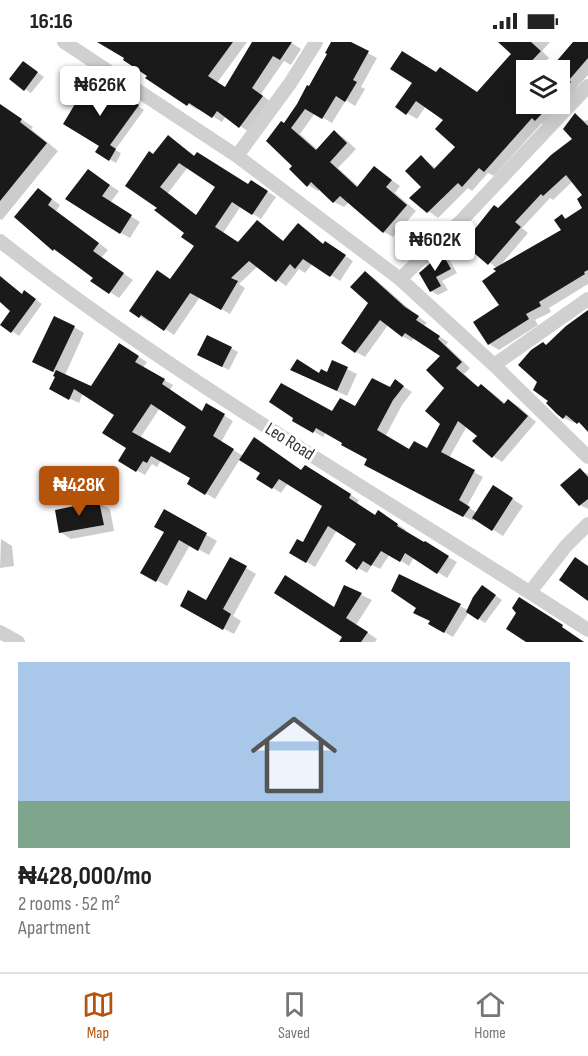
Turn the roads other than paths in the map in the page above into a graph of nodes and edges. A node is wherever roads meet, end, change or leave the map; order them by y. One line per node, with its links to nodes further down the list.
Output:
1 (64, 42): 4 (street)
2 (316, 42): 4 (street)
3 (588, 86): 6 (street)
4 (237, 156): 6 (street)
5 (0, 241): 11 (street, Leo Road)
6 (400, 279): 8 (street)
7 (588, 299): 8 (street)
8 (494, 365): 9 (street)
9 (588, 458)
10 (588, 524): 11 (street)
11 (530, 592): 12 (street, Leo Road)
12 (588, 630)
13 (0, 633): 14 (street)
14 (18, 642)

